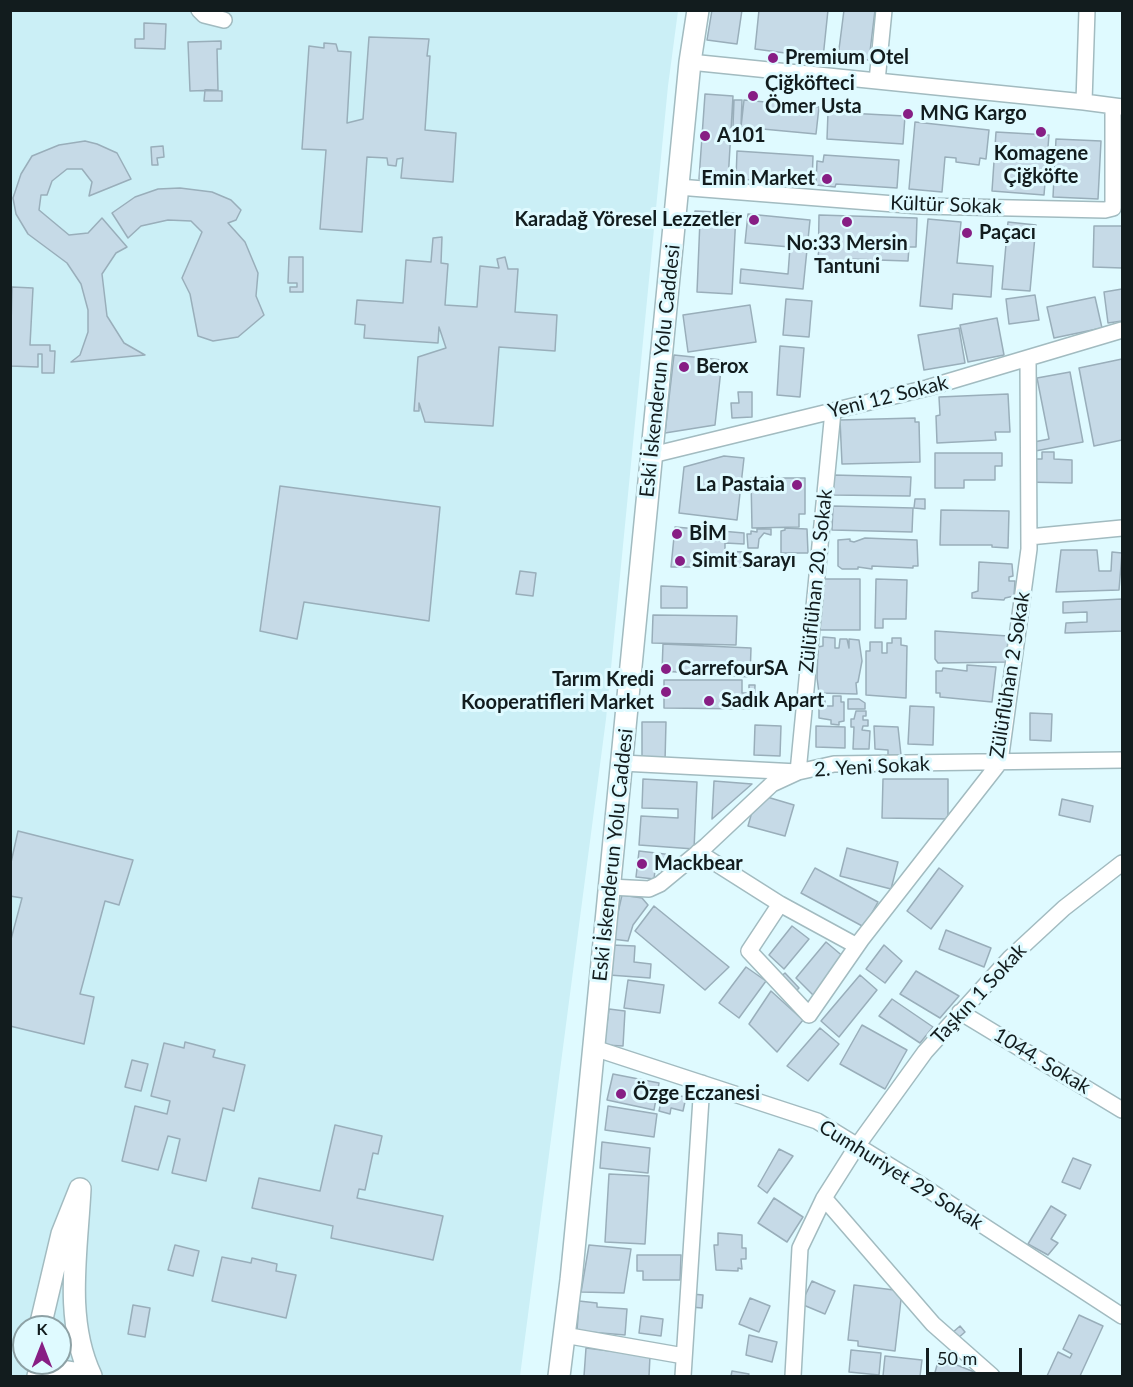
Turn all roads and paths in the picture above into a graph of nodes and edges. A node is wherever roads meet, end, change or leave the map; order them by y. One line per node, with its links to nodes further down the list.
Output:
1 (199, 10): 5 (street)
2 (698, 10): 6 (street, Eski İskenderun Yolu Caddesi)
3 (884, 10): 7 (street)
4 (1087, 10): 8 (street)
5 (224, 20)
6 (690, 62): 7 (street); 10 (street, Eski İskenderun Yolu Caddesi)
7 (877, 81): 8 (street)
8 (1084, 102): 9 (street)
9 (1118, 106): 10 (street, Kültür Sokak)
10 (678, 187): 14 (street, Eski İskenderun Yolu Caddesi)
11 (1122, 330): 12 (street, Yeni 12 Sokak)
12 (1028, 358): 13 (street, Yeni 12 Sokak); 16 (street, Zülüflühan 2 Sokak)
13 (833, 411): 14 (street, Yeni 12 Sokak); 20 (street, Zülüflühan 20. Sokak)
14 (651, 455): 19 (street, Eski İskenderun Yolu Caddesi)
15 (1122, 528): 16 (street)
16 (1029, 537): 18 (street, Zülüflühan 2 Sokak)
17 (1122, 760): 18 (street, 2. Yeni Sokak)
18 (1000, 762): 20 (street, 2. Yeni Sokak); 25 (street, Zülüflühan 2 Sokak)
19 (622, 763): 20 (street, 2. Yeni Sokak); 23 (street, Eski İskenderun Yolu Caddesi)
20 (798, 772): 21 (street)
21 (698, 852): 23 (street); 24 (street)
22 (1122, 863): 26 (street, Taşkın 1 Sokak)
23 (609, 887): 27 (street, Eski İskenderun Yolu Caddesi)
24 (780, 904): 25 (street); 25 (street, Zülüflühan 2 Sokak)
25 (857, 946)
26 (960, 1012): 29 (street, 1044. Sokak); 30 (street, Taşkın 1 Sokak)
27 (594, 1048): 28 (street, Cumhuriyet 29 Sokak); 34 (street, Eski İskenderun Yolu Caddesi)
28 (702, 1083): 30 (street, Cumhuriyet 29 Sokak); 35 (street)
29 (1122, 1110)
30 (857, 1146): 31 (street, Taşkın 1 Sokak); 33 (street, Cumhuriyet 29 Sokak)
31 (824, 1198): 41 (street, Taşkın 1 Sokak); 42 (street)
32 (43, 1315): 38 (street)
33 (1122, 1316)
34 (564, 1335): 35 (street); 39 (street, Eski İskenderun Yolu Caddesi)
35 (684, 1356): 40 (street)
36 (38, 1377): 37 (street)
37 (83, 1377)
38 (91, 1377)
39 (559, 1377)
40 (683, 1377)
41 (793, 1377)
42 (992, 1377)

